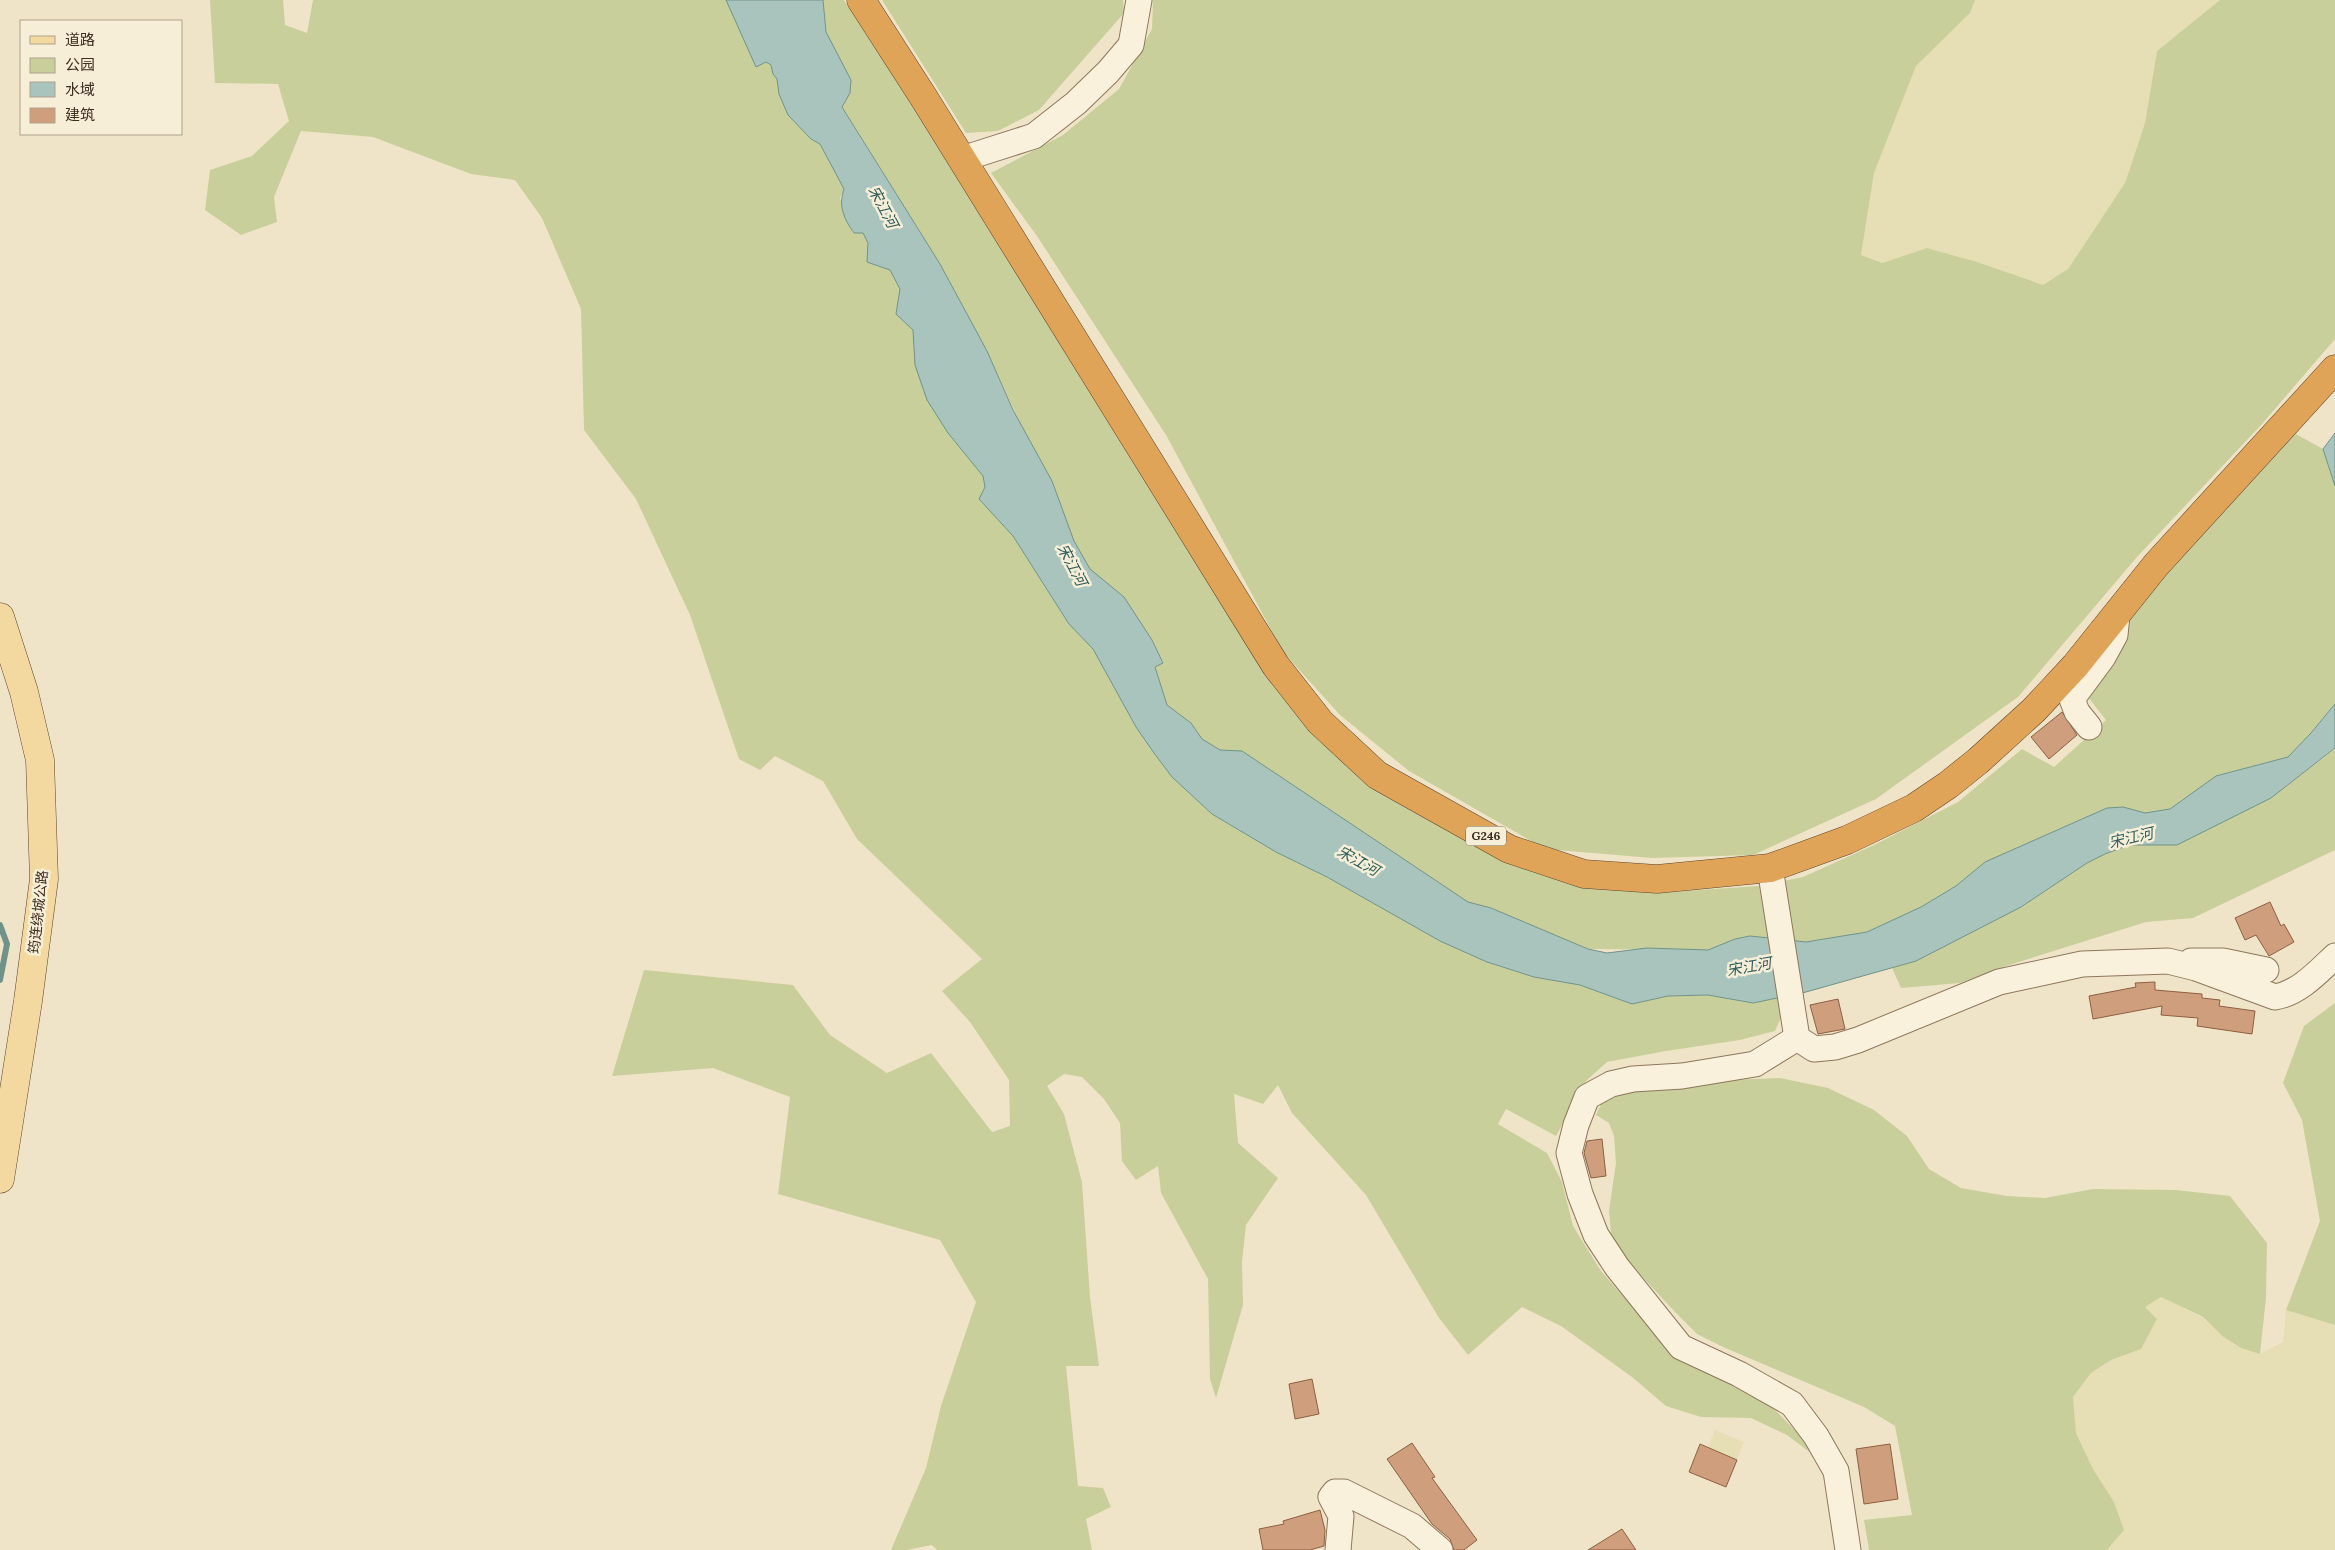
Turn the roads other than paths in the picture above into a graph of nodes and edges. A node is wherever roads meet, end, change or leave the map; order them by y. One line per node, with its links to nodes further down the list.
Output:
1 (861, 0): 3 (highway, G246)
2 (1139, 0): 3 (street)
3 (962, 159): 8 (highway, G246)
4 (2335, 369): 5 (highway, G246)
5 (2117, 615): 7 (street); 8 (highway, G246)
6 (0, 617): 13 (main road, 筠连绕城公路)
7 (2089, 727)
8 (1770, 868): 12 (street)
9 (2335, 956): 10 (street)
10 (2174, 962): 11 (street); 12 (street)
11 (2266, 970)
12 (1797, 1038): 16 (street)
13 (0, 1179)
14 (1338, 1550): 15 (street)
15 (1440, 1550)
16 (1848, 1550)

